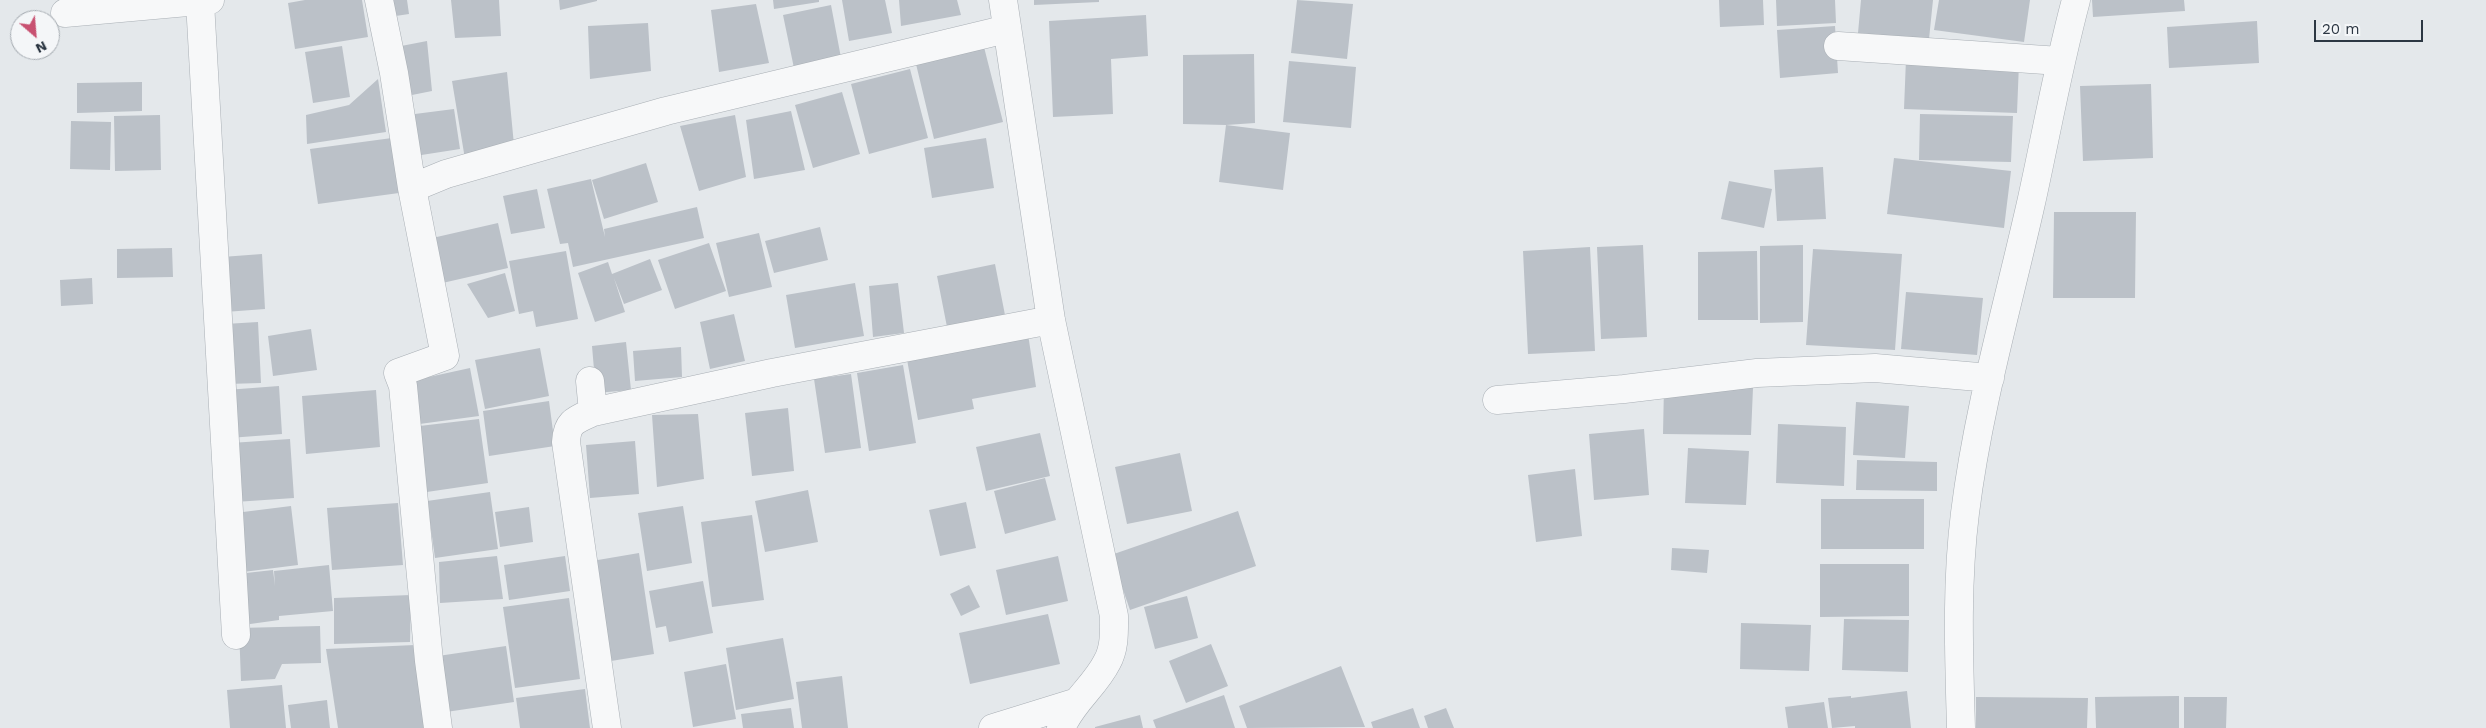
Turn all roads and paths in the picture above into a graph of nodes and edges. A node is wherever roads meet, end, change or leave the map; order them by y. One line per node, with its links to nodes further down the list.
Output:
1 (379, 0): 9 (street)
2 (1003, 0): 6 (street)
3 (2076, 0): 8 (street)
4 (205, 1): 5 (street); 15 (street)
5 (65, 13)
6 (1007, 29): 9 (street); 10 (street)
7 (1838, 46): 8 (street)
8 (2060, 61): 11 (street)
9 (412, 188): 17 (street)
10 (1051, 320): 14 (street); 16 (street)
11 (1990, 378): 13 (street); 21 (street)
12 (590, 381): 14 (street)
13 (1497, 400)
14 (593, 412): 18 (street)
15 (236, 635)
16 (1077, 702): 19 (street); 20 (street)
17 (438, 728)
18 (607, 728)
19 (993, 728)
20 (1061, 728)
21 (1961, 728)

